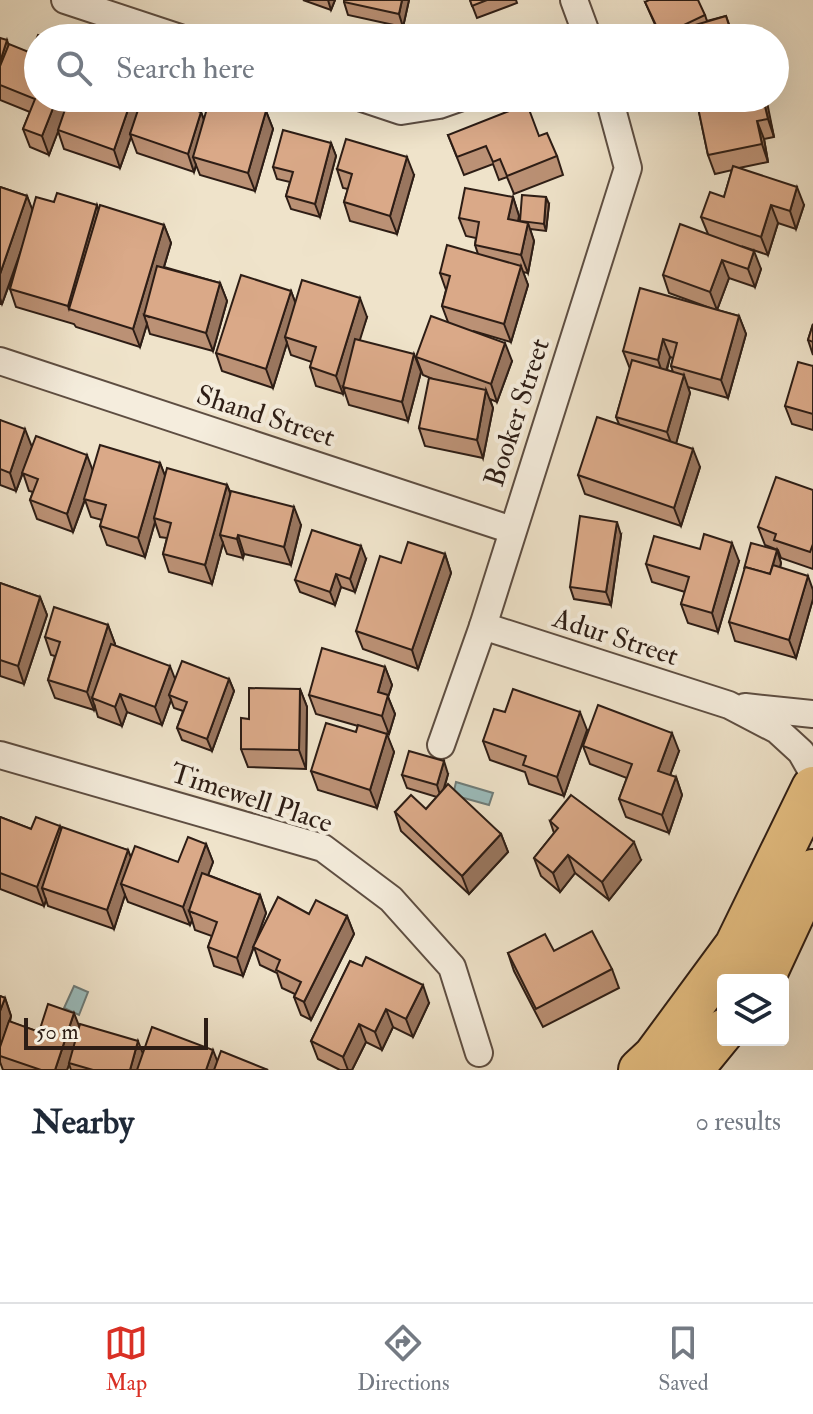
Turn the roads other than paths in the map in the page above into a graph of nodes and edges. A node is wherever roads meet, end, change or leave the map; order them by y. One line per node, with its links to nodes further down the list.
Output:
1 (65, 0): 3 (street)
2 (574, 0): 4 (street)
3 (138, 24)
4 (583, 24)
5 (613, 112): 7 (street, Booker Street)
6 (0, 361): 7 (street, Shand Street)
7 (512, 530): 8 (street, Booker Street)
8 (483, 626): 9 (street, Adur Street); 11 (street, Booker Street)
9 (729, 705): 10 (street, Adur Street); 13 (street, Adur Street)
10 (813, 714)
11 (441, 745)
12 (0, 755): 18 (street, Timewell Place)
13 (813, 773)
14 (813, 788): 19 (main road)
15 (813, 871): 16 (main road)
16 (764, 974)
17 (717, 1038): 20 (main road)
18 (479, 1053)
19 (640, 1070)
20 (691, 1070)

